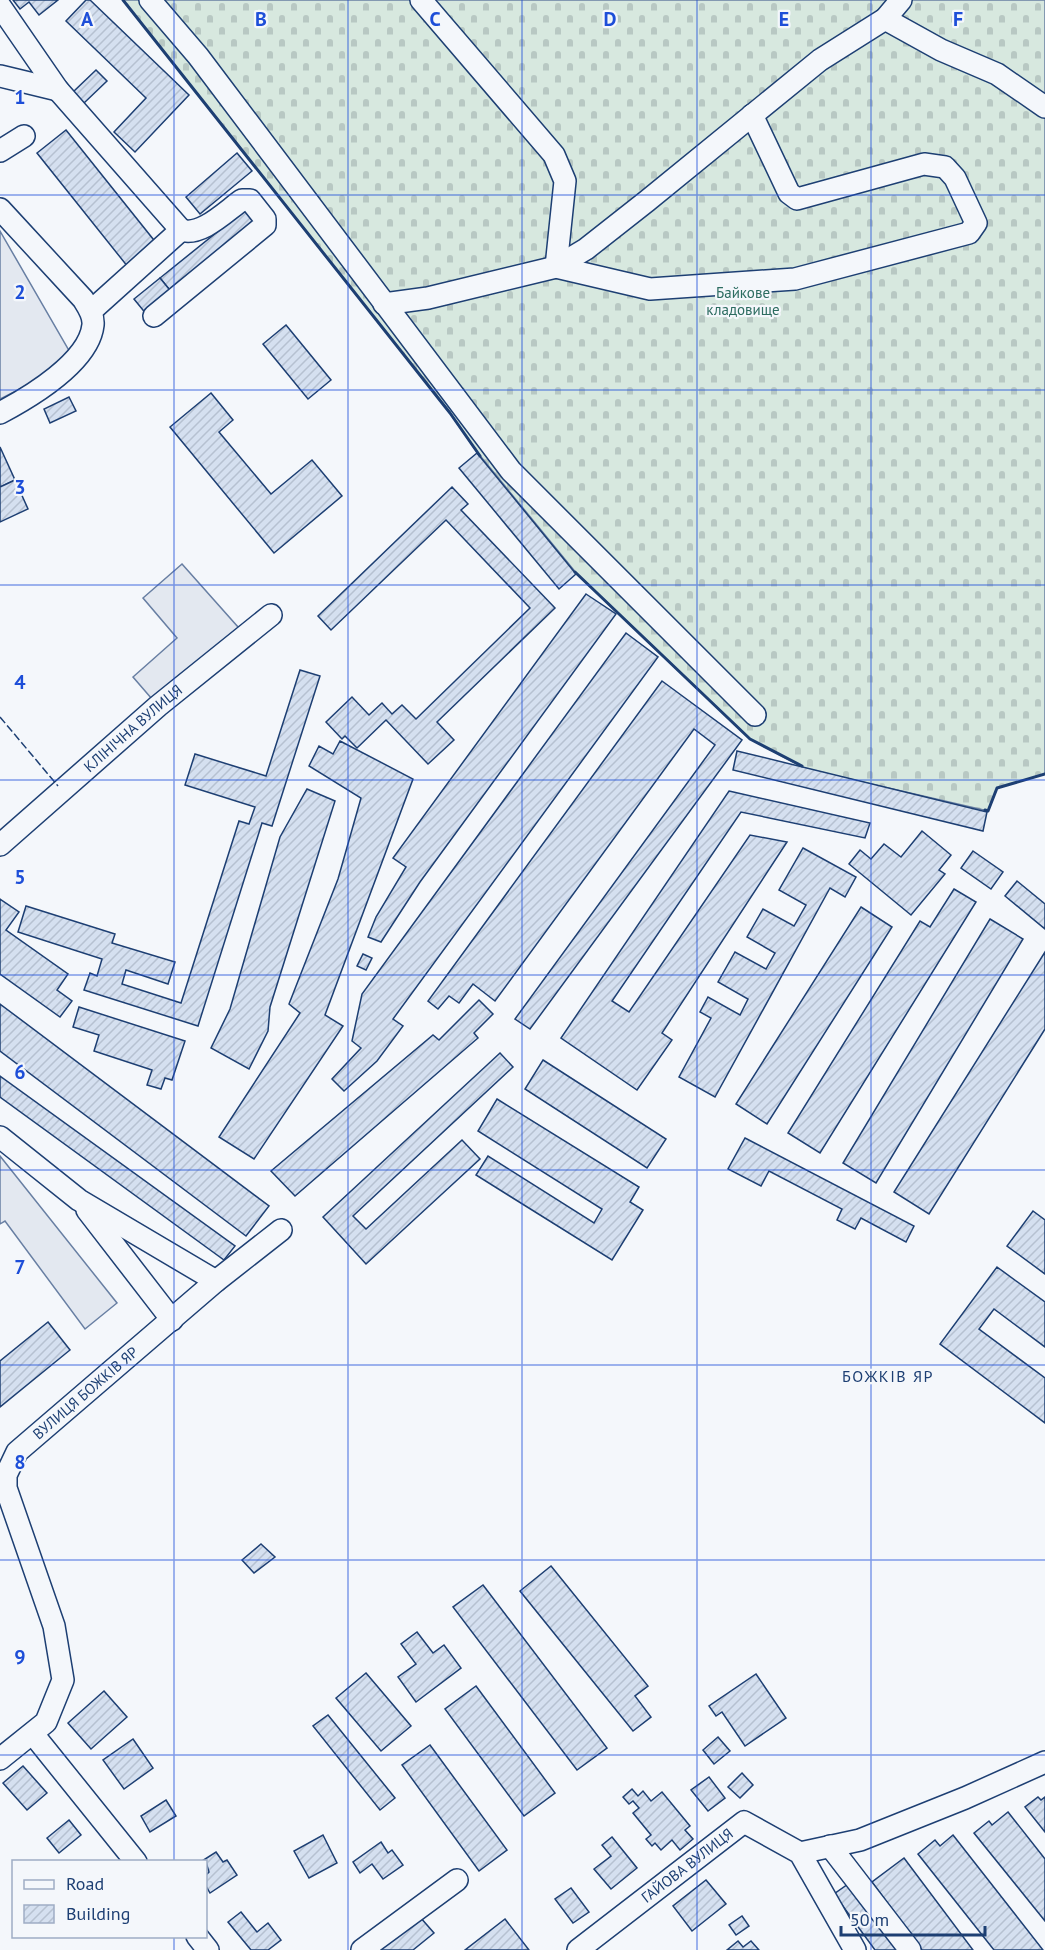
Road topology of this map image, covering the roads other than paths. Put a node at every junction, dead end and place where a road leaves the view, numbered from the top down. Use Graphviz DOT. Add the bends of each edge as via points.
graph roads {
  1 [pos="150,0"];
  2 [pos="421,0"];
  3 [pos="901,0"];
  4 [pos="0,6"];
  5 [pos="885,19"];
  6 [pos="0,76"];
  7 [pos="58,90"];
  8 [pos="1045,107"];
  9 [pos="752,115"];
  10 [pos="24,136"];
  11 [pos="0,151"];
  12 [pos="0,209"];
  13 [pos="181,230"];
  14 [pos="556,267"];
  15 [pos="384,304"];
  16 [pos="91,310"];
  17 [pos="154,316"];
  18 [pos="0,413"];
  19 [pos="271,615"];
  20 [pos="755,715"];
  21 [pos="0,845"];
  22 [pos="0,1137"];
  23 [pos="79,1200"];
  24 [pos="281,1230"];
  25 [pos="216,1281"];
  26 [pos="172,1320"];
  27 [pos="33,1734"];
  28 [pos="0,1758"];
  29 [pos="1045,1762"];
  30 [pos="830,1846"];
  31 [pos="800,1852"];
  32 [pos="134,1860"];
  33 [pos="457,1880"];
  34 [pos="199,1938"];
  35 [pos="208,1950"];
  36 [pos="362,1950"];
  37 [pos="578,1950"];
  38 [pos="855,1950"];
  39 [pos="910,1950"];
  1 -- 15 [label="street" via="198,56"];
  2 -- 14 [label="street" via="554,155 565,182"];
  3 -- 5 [label="street"];
  4 -- 7 [label="street"];
  5 -- 8 [label="street" via="941,50 997,74"];
  5 -- 9 [label="street" via="820,60"];
  6 -- 7 [label="street"];
  7 -- 13 [label="street"];
  9 -- 14 [label="street" via="594,242"];
  9 -- 14 [label="street" via="789,193 798,199 924,164 945,167 955,178 976,223 969,233 795,279 650,289"];
  10 -- 11 [label="street"];
  12 -- 16 [label="street"];
  13 -- 16 [label="street"];
  13 -- 17 [label="street" via="199,230 242,200 250,200 265,219 265,225"];
  14 -- 15 [label="street" via="428,298"];
  15 -- 20 [label="street" via="511,471"];
  16 -- 18 [label="street" via="93,324 88,340 60,376"];
  19 -- 21 [label="street, КЛІНІЧНА ВУЛИЦЯ" via="158,706"];
  22 -- 23 [label="street"];
  23 -- 25 [label="street"];
  23 -- 26 [label="street"];
  24 -- 25 [label="street, ВУЛИЦЯ БОЖКІВ ЯР"];
  25 -- 26 [label="street, ВУЛИЦЯ БОЖКІВ ЯР"];
  26 -- 27 [label="street, ВУЛИЦЯ БОЖКІВ ЯР" via="17,1452 6,1475 9,1502 58,1639 63,1680 46,1722"];
  27 -- 28 [label="street, ВУЛИЦЯ БОЖКІВ ЯР"];
  27 -- 32 [label="street"];
  29 -- 30 [label="street" via="881,1832"];
  30 -- 31 [label="street"];
  30 -- 39 [label="street"];
  31 -- 37 [label="street, ГАЙОВА ВУЛИЦЯ" via="744,1822"];
  31 -- 38 [label="street"];
  33 -- 36 [label="street"];
  34 -- 35 [label="street"];
}
